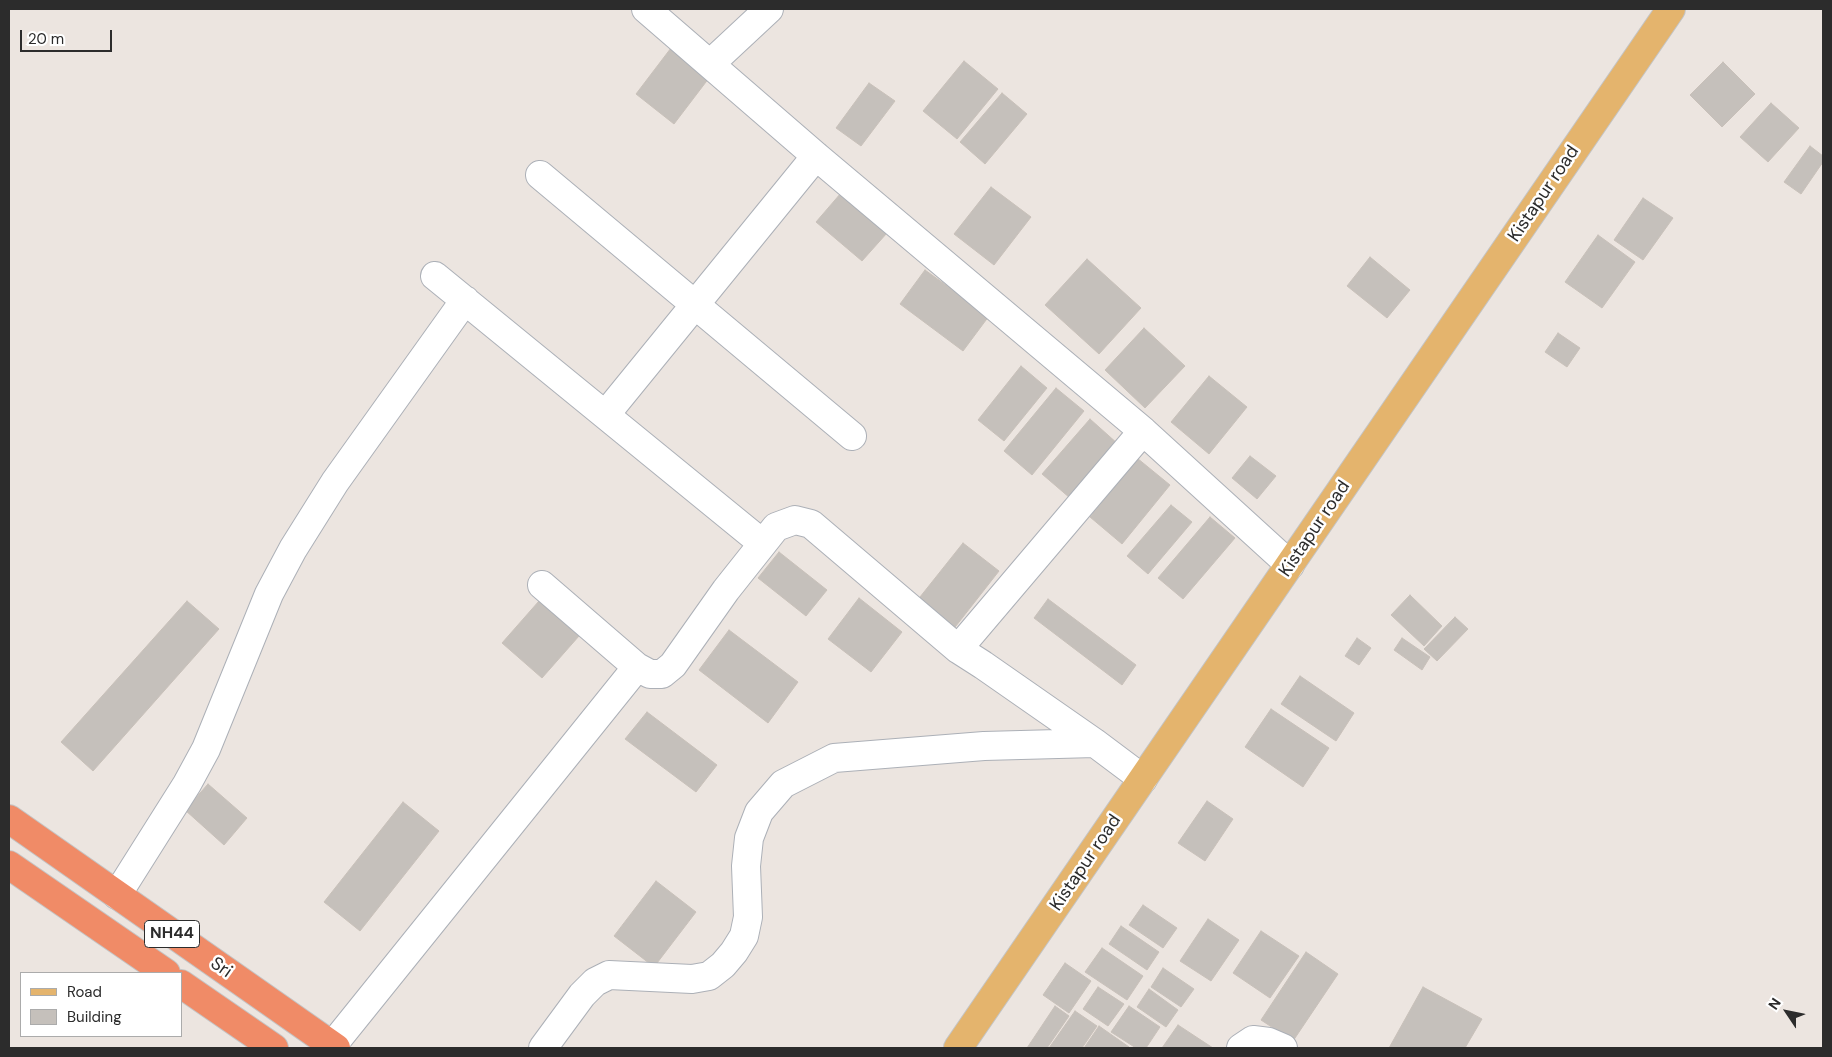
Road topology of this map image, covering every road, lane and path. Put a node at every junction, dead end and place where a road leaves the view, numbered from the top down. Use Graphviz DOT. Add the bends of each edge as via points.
graph roads {
  1 [pos="646,9"];
  2 [pos="769,9"];
  3 [pos="1671,9"];
  4 [pos="710,64"];
  5 [pos="816,156"];
  6 [pos="540,175"];
  7 [pos="434,276"];
  8 [pos="466,300"];
  9 [pos="695,304"];
  10 [pos="606,414"];
  11 [pos="1143,431"];
  12 [pos="852,436"];
  13 [pos="762,543"];
  14 [pos="1290,565"];
  15 [pos="542,585"];
  16 [pos="958,650"];
  17 [pos="637,667"];
  18 [pos="1095,743"];
  19 [pos="1143,779"];
  20 [pos="9,820"];
  21 [pos="9,865"];
  22 [pos="117,895"];
  23 [pos="165,972"];
  24 [pos="182,985"];
  25 [pos="334,1047"];
  26 [pos="274,1048"];
  27 [pos="543,1048"];
  28 [pos="958,1048"];
  29 [pos="1241,1048"];
  30 [pos="1282,1048"];
  1 -- 4 [label="street"];
  2 -- 4 [label="street"];
  3 -- 14 [label="main road, Kistapur road"];
  4 -- 5 [label="street"];
  5 -- 9 [label="street"];
  5 -- 11 [label="street"];
  6 -- 9 [label="street"];
  7 -- 8 [label="street"];
  8 -- 10 [label="street"];
  8 -- 22 [label="street" via="335,482 293,549 269,594 206,749"];
  9 -- 10 [label="street"];
  9 -- 12 [label="street"];
  10 -- 13 [label="street"];
  11 -- 14 [label="street"];
  11 -- 16 [label="street"];
  13 -- 16 [label="street" via="776,527 795,520 811,524"];
  13 -- 17 [label="street" via="673,665 662,674 650,674"];
  14 -- 19 [label="main road, Kistapur road"];
  15 -- 17 [label="street"];
  16 -- 18 [label="street"];
  17 -- 25 [label="street"];
  18 -- 19 [label="street"];
  18 -- 27 [label="street" via="984,746 834,758 783,784 759,812 749,838 746,866 748,918 744,936 723,965 709,976 692,979 609,975 595,982 582,995"];
  19 -- 28 [label="main road, Kistapur road"];
  20 -- 22 [label="highway, Sri / NH44"];
  21 -- 23 [label="highway, NH44"];
  22 -- 25 [label="highway, Sri / NH44"];
  24 -- 26 [label="highway"];
  29 -- 30 [label="street" via="1252,1040"];
}
